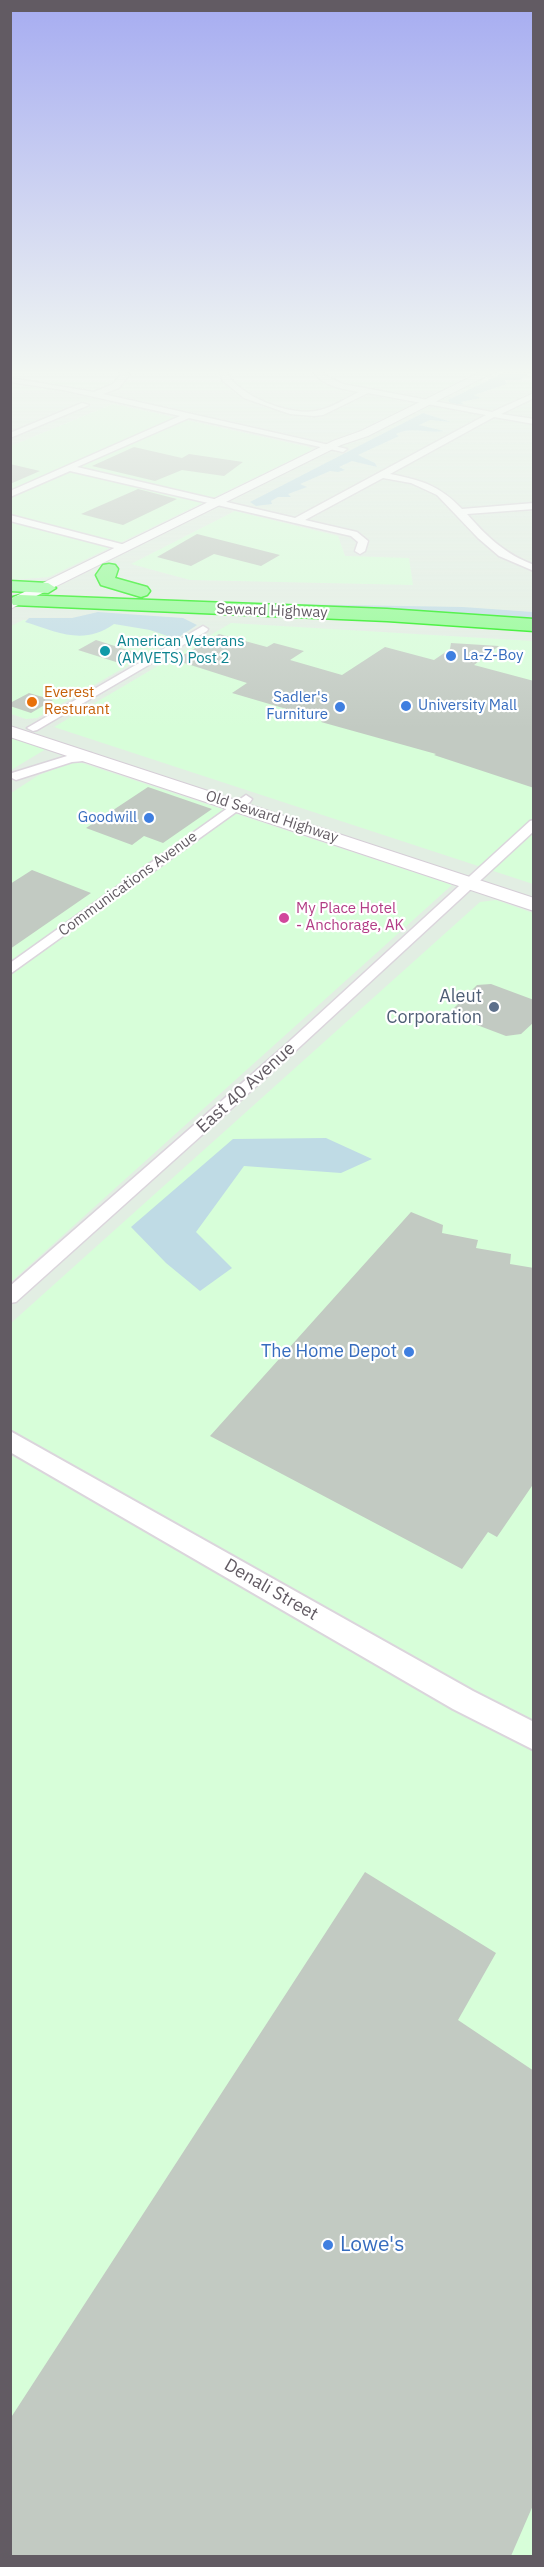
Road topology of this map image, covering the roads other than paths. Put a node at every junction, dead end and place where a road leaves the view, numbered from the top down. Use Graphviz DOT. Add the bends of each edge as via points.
graph roads {
  1 [pos="164,490"];
  2 [pos="254,490"];
  3 [pos="354,490"];
  4 [pos="434,490"];
  5 [pos="226,504"];
  6 [pos="534,506"];
  7 [pos="458,512"];
  8 [pos="10,518"];
  9 [pos="298,520"];
  10 [pos="126,548"];
  11 [pos="360,550"];
  12 [pos="534,568"];
  13 [pos="109,569"];
  14 [pos="72,588"];
  15 [pos="141,591"];
  16 [pos="47,595"];
  17 [pos="13,598"];
  18 [pos="534,609"];
  19 [pos="10,619"];
  20 [pos="534,625"];
  21 [pos="203,629"];
  22 [pos="10,721"];
  23 [pos="33,728"];
  24 [pos="10,731"];
  25 [pos="62,748"];
  26 [pos="91,757"];
  27 [pos="136,762"];
  28 [pos="13,778"];
  29 [pos="241,802"];
  30 [pos="534,824"];
  31 [pos="472,878"];
  32 [pos="534,893"];
  33 [pos="534,905"];
  34 [pos="10,970"];
  35 [pos="10,1297"];
  36 [pos="10,1440"];
  37 [pos="534,1737"];
  1 -- 5 [label="street"];
  2 -- 5 [label="main road"];
  3 -- 9 [label="street"];
  4 -- 7 [label="street"];
  5 -- 9 [label="street"];
  5 -- 10 [label="main road"];
  5 -- 13 [label="main road"];
  6 -- 7 [label="street"];
  7 -- 12 [label="street" via="494,550"];
  8 -- 10 [label="street"];
  9 -- 11 [label="street" via="358,536 363,541"];
  10 -- 16 [label="main road"];
  13 -- 14 [label="main road"];
  13 -- 15 [label="highway" via="107,581"];
  14 -- 15 [label="highway, Seward Highway"];
  14 -- 16 [label="highway, Seward Highway"];
  15 -- 18 [label="highway, Seward Highway"];
  16 -- 17 [label="highway, Seward Highway"];
  16 -- 19 [label="main road"];
  16 -- 20 [label="highway, Seward Highway"];
  21 -- 23 [label="street"];
  22 -- 23 [label="main road, Old Seward Highway"];
  23 -- 27 [label="main road, Old Seward Highway"];
  24 -- 25 [label="main road, Old Seward Highway"];
  25 -- 26 [label="main road, Old Seward Highway"];
  25 -- 27 [label="main road" via="82,748"];
  25 -- 28 [label="street"];
  26 -- 28 [label="street" via="57,761"];
  26 -- 29 [label="main road, Old Seward Highway"];
  27 -- 29 [label="main road, Old Seward Highway"];
  29 -- 31 [label="main road, Old Seward Highway"];
  29 -- 34 [label="street, Communications Avenue"];
  30 -- 31 [label="street, East 40 Avenue"];
  31 -- 32 [label="main road, Old Seward Highway"];
  31 -- 33 [label="main road, Old Seward Highway"];
  31 -- 35 [label="street, East 40 Avenue" via="286,1053"];
  36 -- 37 [label="street, Denali Street"];
}
